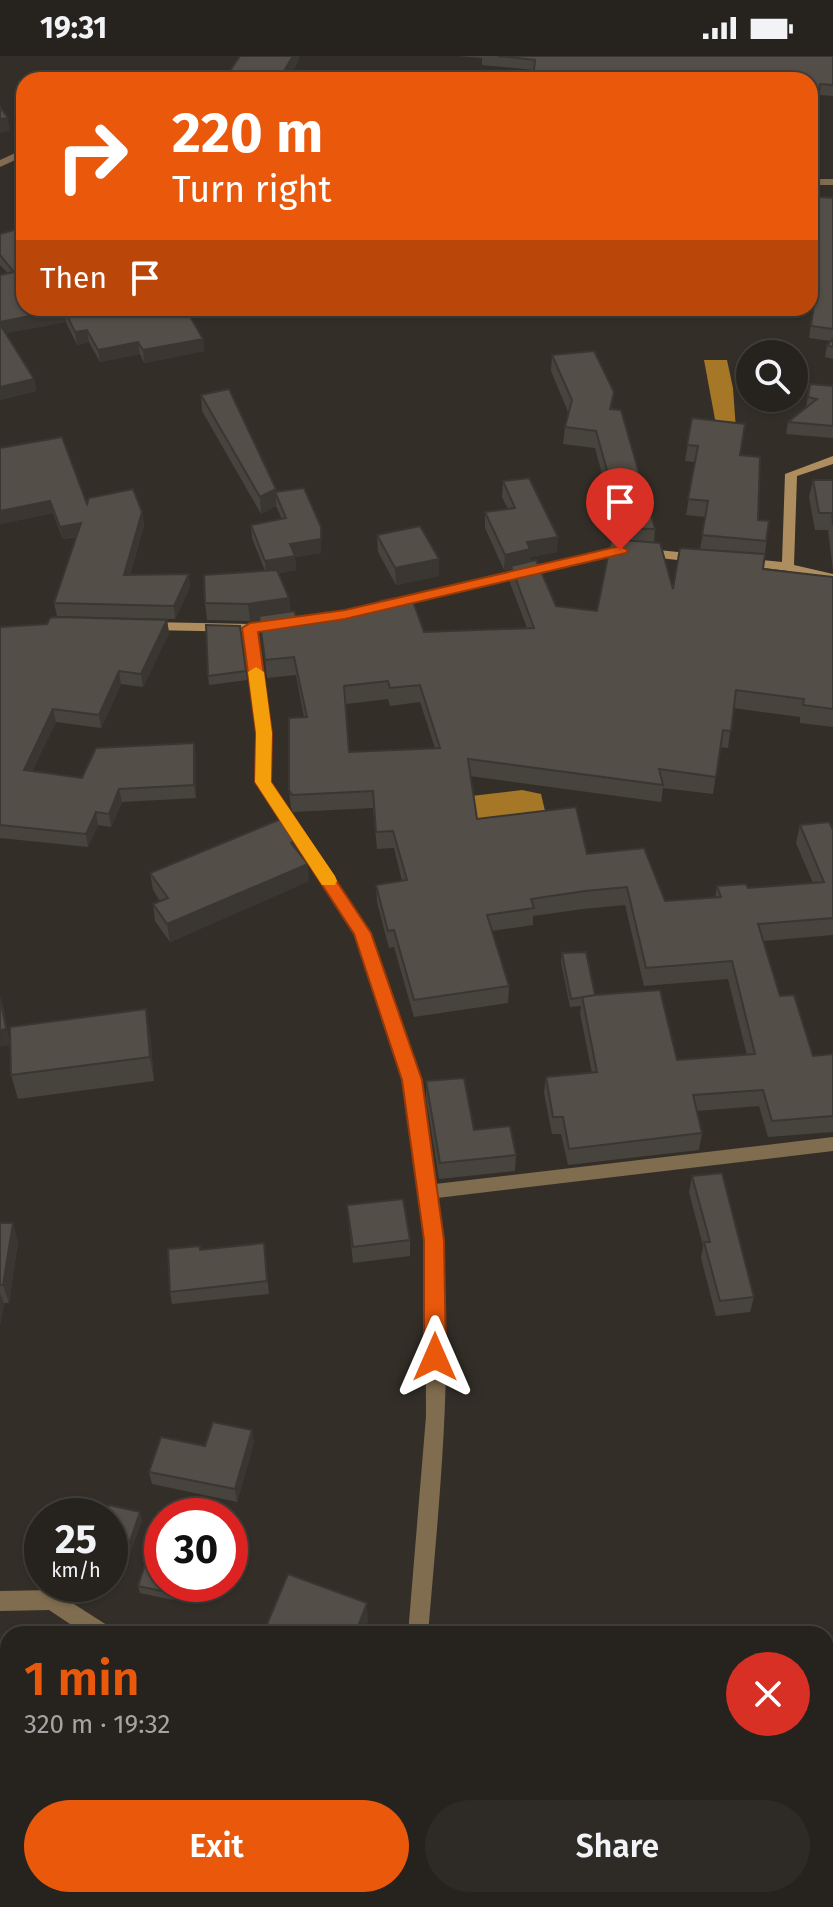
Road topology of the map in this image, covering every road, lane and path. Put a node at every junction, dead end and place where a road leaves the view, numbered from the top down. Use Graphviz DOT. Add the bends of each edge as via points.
graph roads {
  1 [pos="833,460"];
  2 [pos="712,559"];
  3 [pos="727,561"];
  4 [pos="788,567"];
  5 [pos="833,578"];
  6 [pos="329,617"];
  7 [pos="297,621"];
  8 [pos="136,626"];
  9 [pos="250,628"];
  10 [pos="833,1144"];
  11 [pos="428,1192"];
  12 [pos="0,1601"];
  13 [pos="91,1626"];
  14 [pos="419,1626"];
  1 -- 4 [label="street" via="791,474"];
  2 -- 6 [label="street" via="620,550"];
  3 -- 4 [label="street"];
  4 -- 5 [label="street"];
  7 -- 9 [label="street"];
  8 -- 9 [label="street"];
  9 -- 11 [label="street" via="264,733 263,782 362,933 412,1080"];
  10 -- 11 [label="street"];
  11 -- 14 [label="street" via="434,1240 436,1416"];
  12 -- 13 [label="street" via="52,1600"];
}
